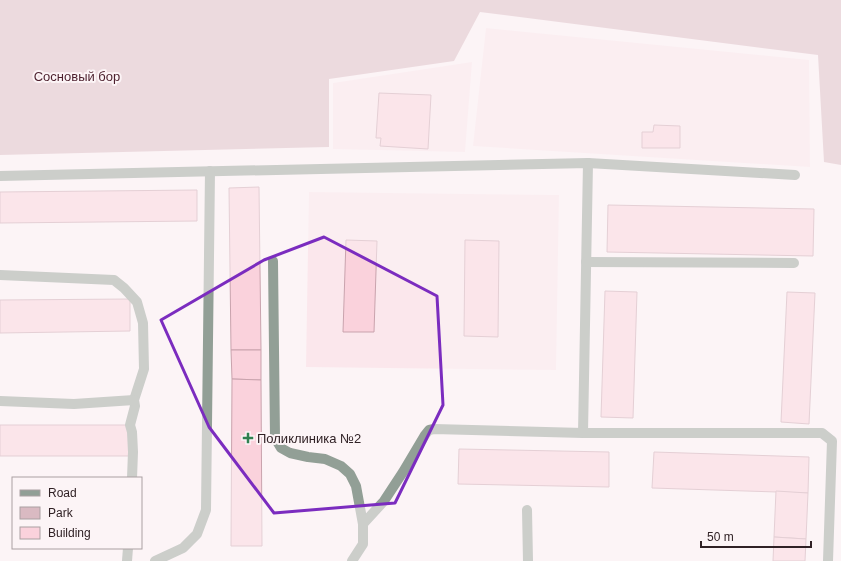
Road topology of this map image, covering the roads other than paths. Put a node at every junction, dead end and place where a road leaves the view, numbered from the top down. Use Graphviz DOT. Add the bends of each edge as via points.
graph roads {
  1 [pos="588,163"];
  2 [pos="210,171"];
  3 [pos="796,175"];
  4 [pos="0,176"];
  5 [pos="273,261"];
  6 [pos="586,262"];
  7 [pos="794,263"];
  8 [pos="0,275"];
  9 [pos="134,400"];
  10 [pos="0,401"];
  11 [pos="583,433"];
  12 [pos="132,477"];
  13 [pos="527,510"];
  14 [pos="363,524"];
  15 [pos="128,549"];
  16 [pos="127,561"];
  17 [pos="155,561"];
  18 [pos="352,561"];
  19 [pos="528,561"];
  20 [pos="828,561"];
  1 -- 2 [label="street"];
  1 -- 3 [label="street"];
  1 -- 6 [label="street"];
  2 -- 4 [label="street"];
  2 -- 17 [label="street" via="206,510 197,534 183,548"];
  5 -- 14 [label="street" via="275,438 281,448 290,453 326,459 341,466 350,474 356,486"];
  6 -- 7 [label="street"];
  6 -- 11 [label="street"];
  8 -- 9 [label="street" via="114,280 124,288 137,302 143,323 144,369"];
  9 -- 10 [label="street" via="74,404"];
  9 -- 12 [label="street" via="130,425 134,452"];
  11 -- 14 [label="street" via="434,428 429,430 384,501"];
  11 -- 20 [label="street" via="822,433 832,441"];
  13 -- 19 [label="street"];
  14 -- 18 [label="street" via="363,544"];
  15 -- 16 [label="street"];
}
